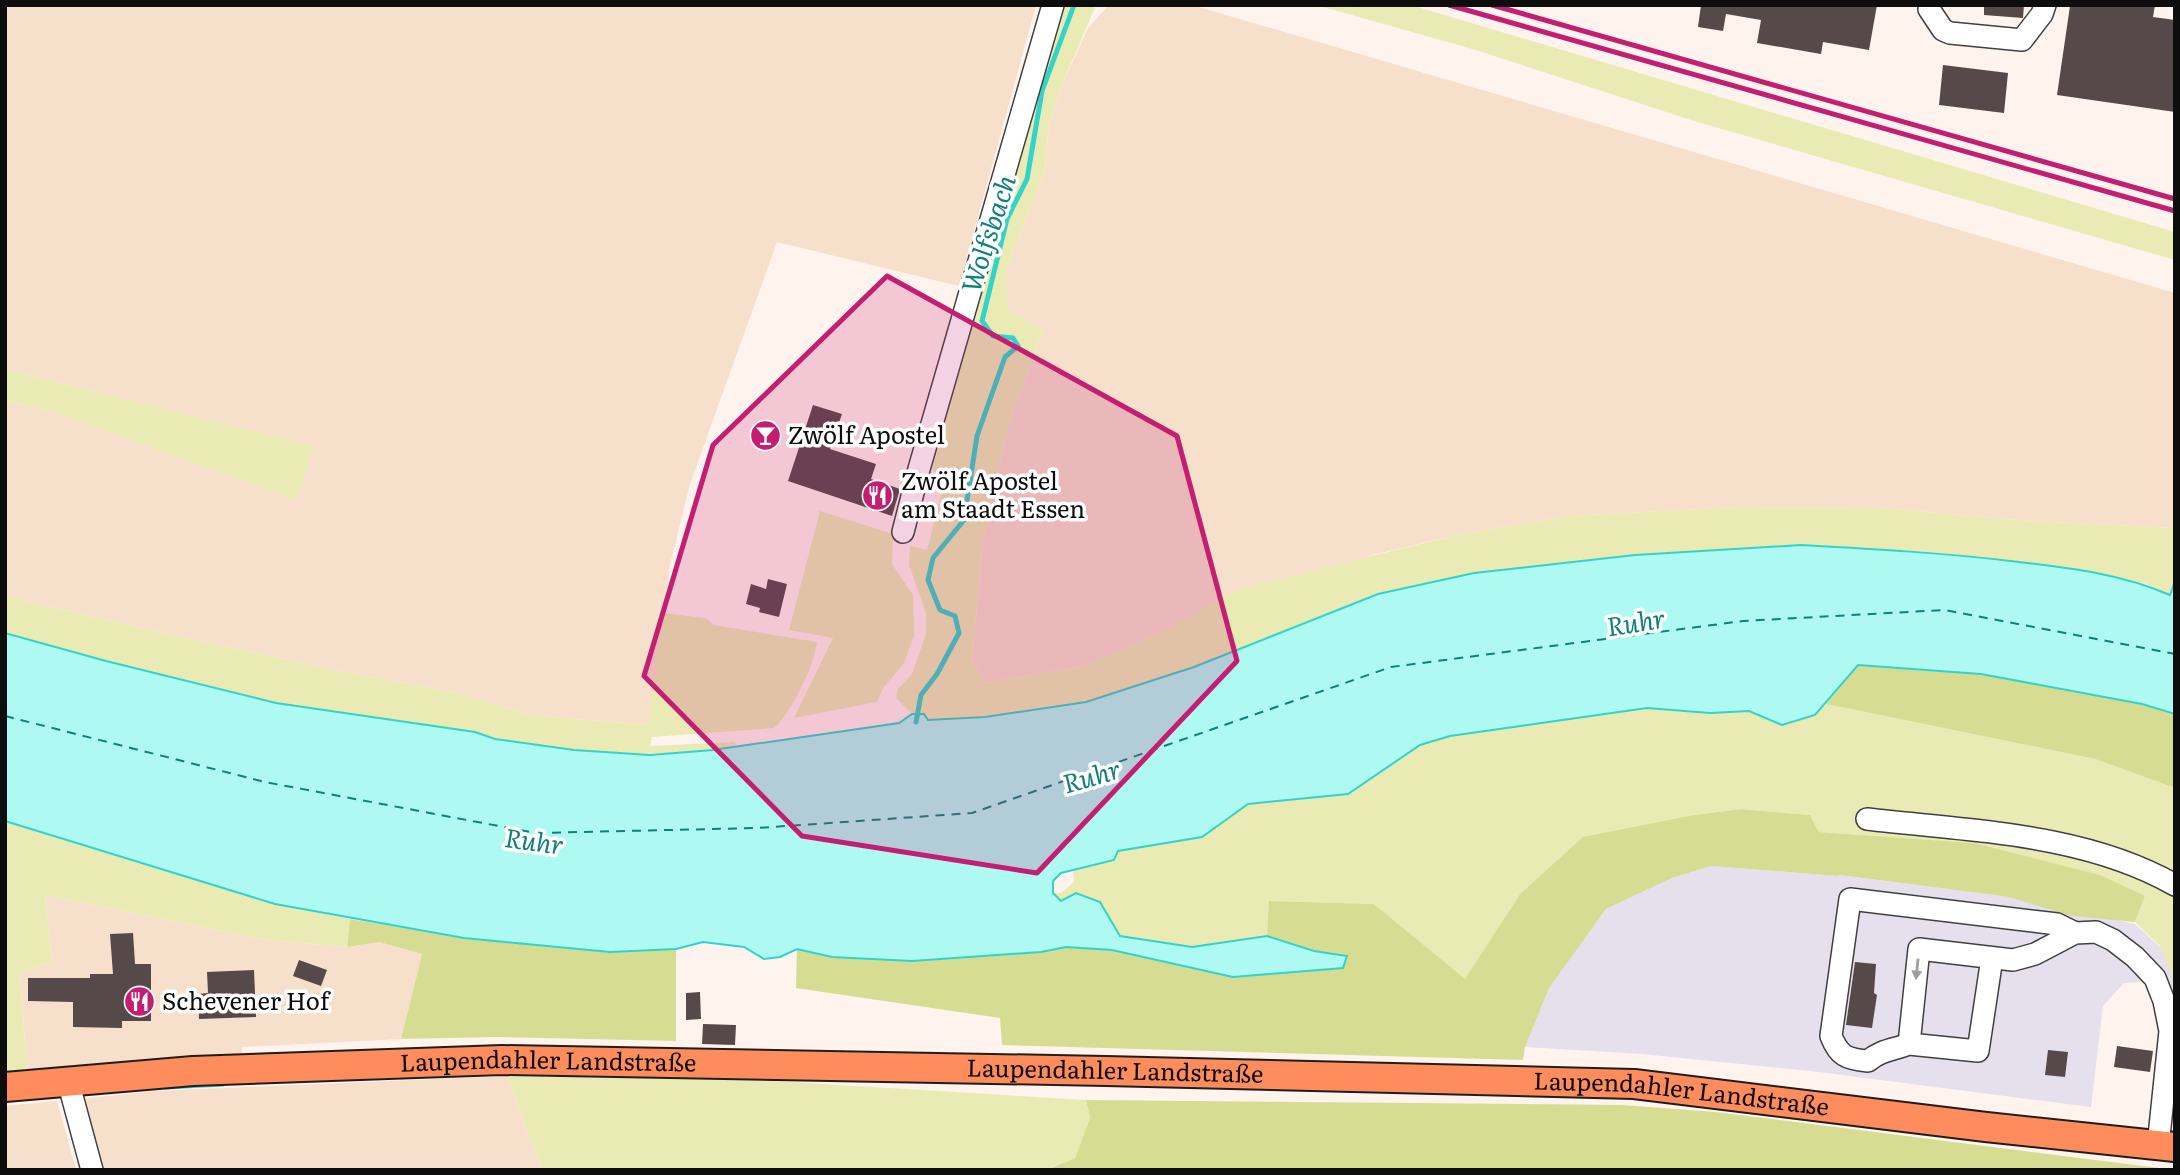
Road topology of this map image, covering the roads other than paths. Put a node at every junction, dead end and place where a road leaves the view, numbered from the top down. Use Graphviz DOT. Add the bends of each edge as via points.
graph roads {
  1 [pos="1054,5"];
  2 [pos="1930,5"];
  3 [pos="2045,5"];
  4 [pos="903,532"];
  5 [pos="1867,819"];
  6 [pos="2175,885"];
  7 [pos="2075,933"];
  8 [pos="1992,958"];
  9 [pos="1909,1044"];
  10 [pos="2170,1076"];
  11 [pos="68,1080"];
  12 [pos="5,1087"];
  13 [pos="2166,1147"];
  14 [pos="92,1170"];
  1 -- 4 [label="street"];
  2 -- 3 [label="street" via="1943,30 1950,33 2022,40"];
  5 -- 6 [label="street" via="2091,850"];
  7 -- 8 [label="street" via="2035,954 2013,960"];
  7 -- 9 [label="street" via="2057,924 1850,898 1831,1036 1837,1051 1852,1060 1868,1061 1880,1051"];
  7 -- 10 [label="street, Laupendahler Landstraße" via="2096,932 2113,940 2155,978 2171,1031"];
  8 -- 9 [label="street" via="1978,1051"];
  8 -- 9 [label="street, one-way" via="1919,949"];
  10 -- 13 [label="street, Laupendahler Landstraße"];
  11 -- 12 [label="main road, Laupendahler Landstraße"];
  11 -- 13 [label="main road, Laupendahler Landstraße" via="502,1060 1634,1084"];
  11 -- 14 [label="street"];
}
